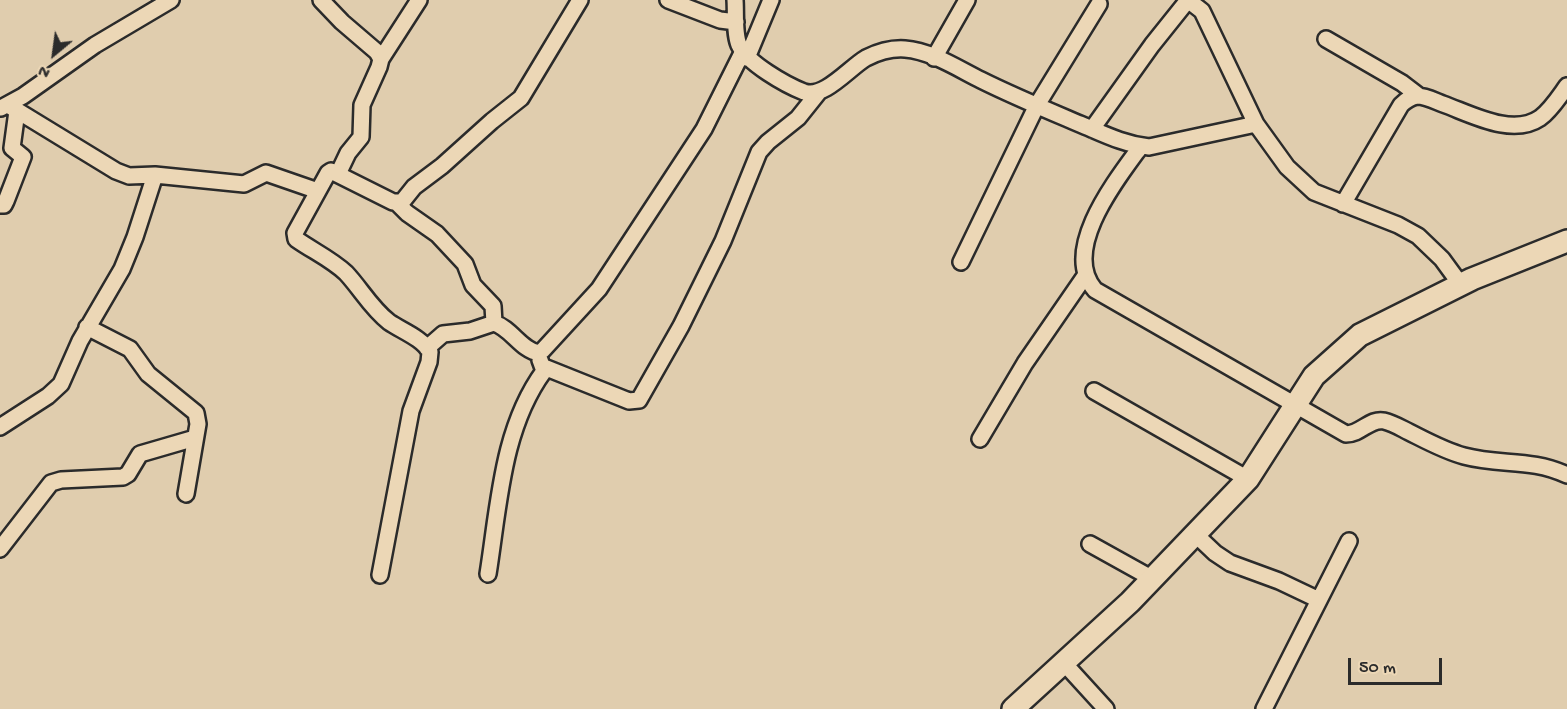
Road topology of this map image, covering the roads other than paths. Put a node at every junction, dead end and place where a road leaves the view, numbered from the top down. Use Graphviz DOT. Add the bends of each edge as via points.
graph roads {
  1 [pos="171,0"];
  2 [pos="321,0"];
  3 [pos="419,0"];
  4 [pos="580,0"];
  5 [pos="668,0"];
  6 [pos="735,0"];
  7 [pos="771,0"];
  8 [pos="967,0"];
  9 [pos="1199,3"];
  10 [pos="1099,4"];
  11 [pos="736,22"];
  12 [pos="1326,39"];
  13 [pos="745,55"];
  14 [pos="934,58"];
  15 [pos="381,59"];
  16 [pos="1567,86"];
  17 [pos="818,93"];
  18 [pos="1419,96"];
  19 [pos="1037,105"];
  20 [pos="8,108"];
  21 [pos="1256,124"];
  22 [pos="1092,129"];
  23 [pos="1142,146"];
  24 [pos="338,174"];
  25 [pos="155,175"];
  26 [pos="318,191"];
  27 [pos="398,204"];
  28 [pos="1343,204"];
  29 [pos="0,205"];
  30 [pos="1567,241"];
  31 [pos="961,262"];
  32 [pos="1085,276"];
  33 [pos="1461,285"];
  34 [pos="494,323"];
  35 [pos="87,327"];
  36 [pos="427,348"];
  37 [pos="536,353"];
  38 [pos="544,367"];
  39 [pos="1094,391"];
  40 [pos="1296,404"];
  41 [pos="0,427"];
  42 [pos="195,438"];
  43 [pos="980,439"];
  44 [pos="1567,475"];
  45 [pos="1248,479"];
  46 [pos="186,494"];
  47 [pos="1195,534"];
  48 [pos="1349,540"];
  49 [pos="1090,543"];
  50 [pos="0,549"];
  51 [pos="488,574"];
  52 [pos="380,575"];
  53 [pos="1153,579"];
  54 [pos="1319,600"];
  55 [pos="1064,663"];
  56 [pos="1012,709"];
  57 [pos="1106,709"];
  58 [pos="1264,709"];
  1 -- 20 [label="street" via="95,45"];
  2 -- 15 [label="street"];
  3 -- 15 [label="street"];
  4 -- 27 [label="street" via="521,98"];
  5 -- 11 [label="street" via="720,20"];
  6 -- 11 [label="street"];
  7 -- 13 [label="street"];
  8 -- 14 [label="street"];
  9 -- 21 [label="street"];
  9 -- 22 [label="street" via="1188,0"];
  10 -- 19 [label="street"];
  11 -- 13 [label="street" via="738,43"];
  12 -- 18 [label="street" via="1402,82"];
  13 -- 17 [label="street" via="804,92"];
  13 -- 37 [label="street" via="704,129 599,290"];
  14 -- 17 [label="street" via="904,49 882,51 864,59"];
  14 -- 19 [label="street"];
  15 -- 24 [label="street" via="362,105 361,137"];
  16 -- 18 [label="street" via="1540,117 1518,125 1488,121"];
  17 -- 38 [label="street" via="798,118 759,152 717,252 639,400 628,401"];
  18 -- 28 [label="street" via="1401,105"];
  19 -- 22 [label="street"];
  19 -- 31 [label="street"];
  20 -- 25 [label="street" via="116,171 129,176"];
  20 -- 29 [label="street" via="12,148 23,157 6,201"];
  21 -- 23 [label="street"];
  21 -- 28 [label="street" via="1302,182"];
  22 -- 23 [label="street"];
  23 -- 32 [label="street" via="1108,193 1089,233 1083,255"];
  24 -- 26 [label="street" via="328,173"];
  24 -- 27 [label="street"];
  25 -- 26 [label="street" via="244,184 266,173"];
  25 -- 35 [label="street" via="122,269"];
  26 -- 36 [label="street" via="295,238 336,265 378,312"];
  27 -- 34 [label="street" via="433,230 465,264 473,285 493,306"];
  28 -- 33 [label="street" via="1418,236"];
  30 -- 33 [label="main road"];
  32 -- 40 [label="street" via="1095,290"];
  32 -- 43 [label="street" via="1025,363"];
  33 -- 40 [label="main road" via="1360,335 1314,376"];
  34 -- 36 [label="street" via="443,334"];
  34 -- 37 [label="street"];
  35 -- 41 [label="street" via="61,384"];
  35 -- 42 [label="street" via="130,349 148,374 193,409 198,418"];
  36 -- 52 [label="street" via="430,356 411,411"];
  37 -- 38 [label="street"];
  38 -- 51 [label="street" via="526,398 512,437"];
  39 -- 45 [label="street"];
  40 -- 44 [label="street" via="1346,434 1383,421 1465,457 1539,464"];
  40 -- 45 [label="main road"];
  42 -- 46 [label="street"];
  42 -- 50 [label="street" via="140,454 123,477 51,483"];
  45 -- 47 [label="main road"];
  47 -- 53 [label="main road"];
  47 -- 54 [label="street" via="1230,563"];
  48 -- 54 [label="street"];
  49 -- 53 [label="street"];
  53 -- 55 [label="main road"];
  54 -- 58 [label="street"];
  55 -- 56 [label="main road"];
  55 -- 57 [label="street"];
}
